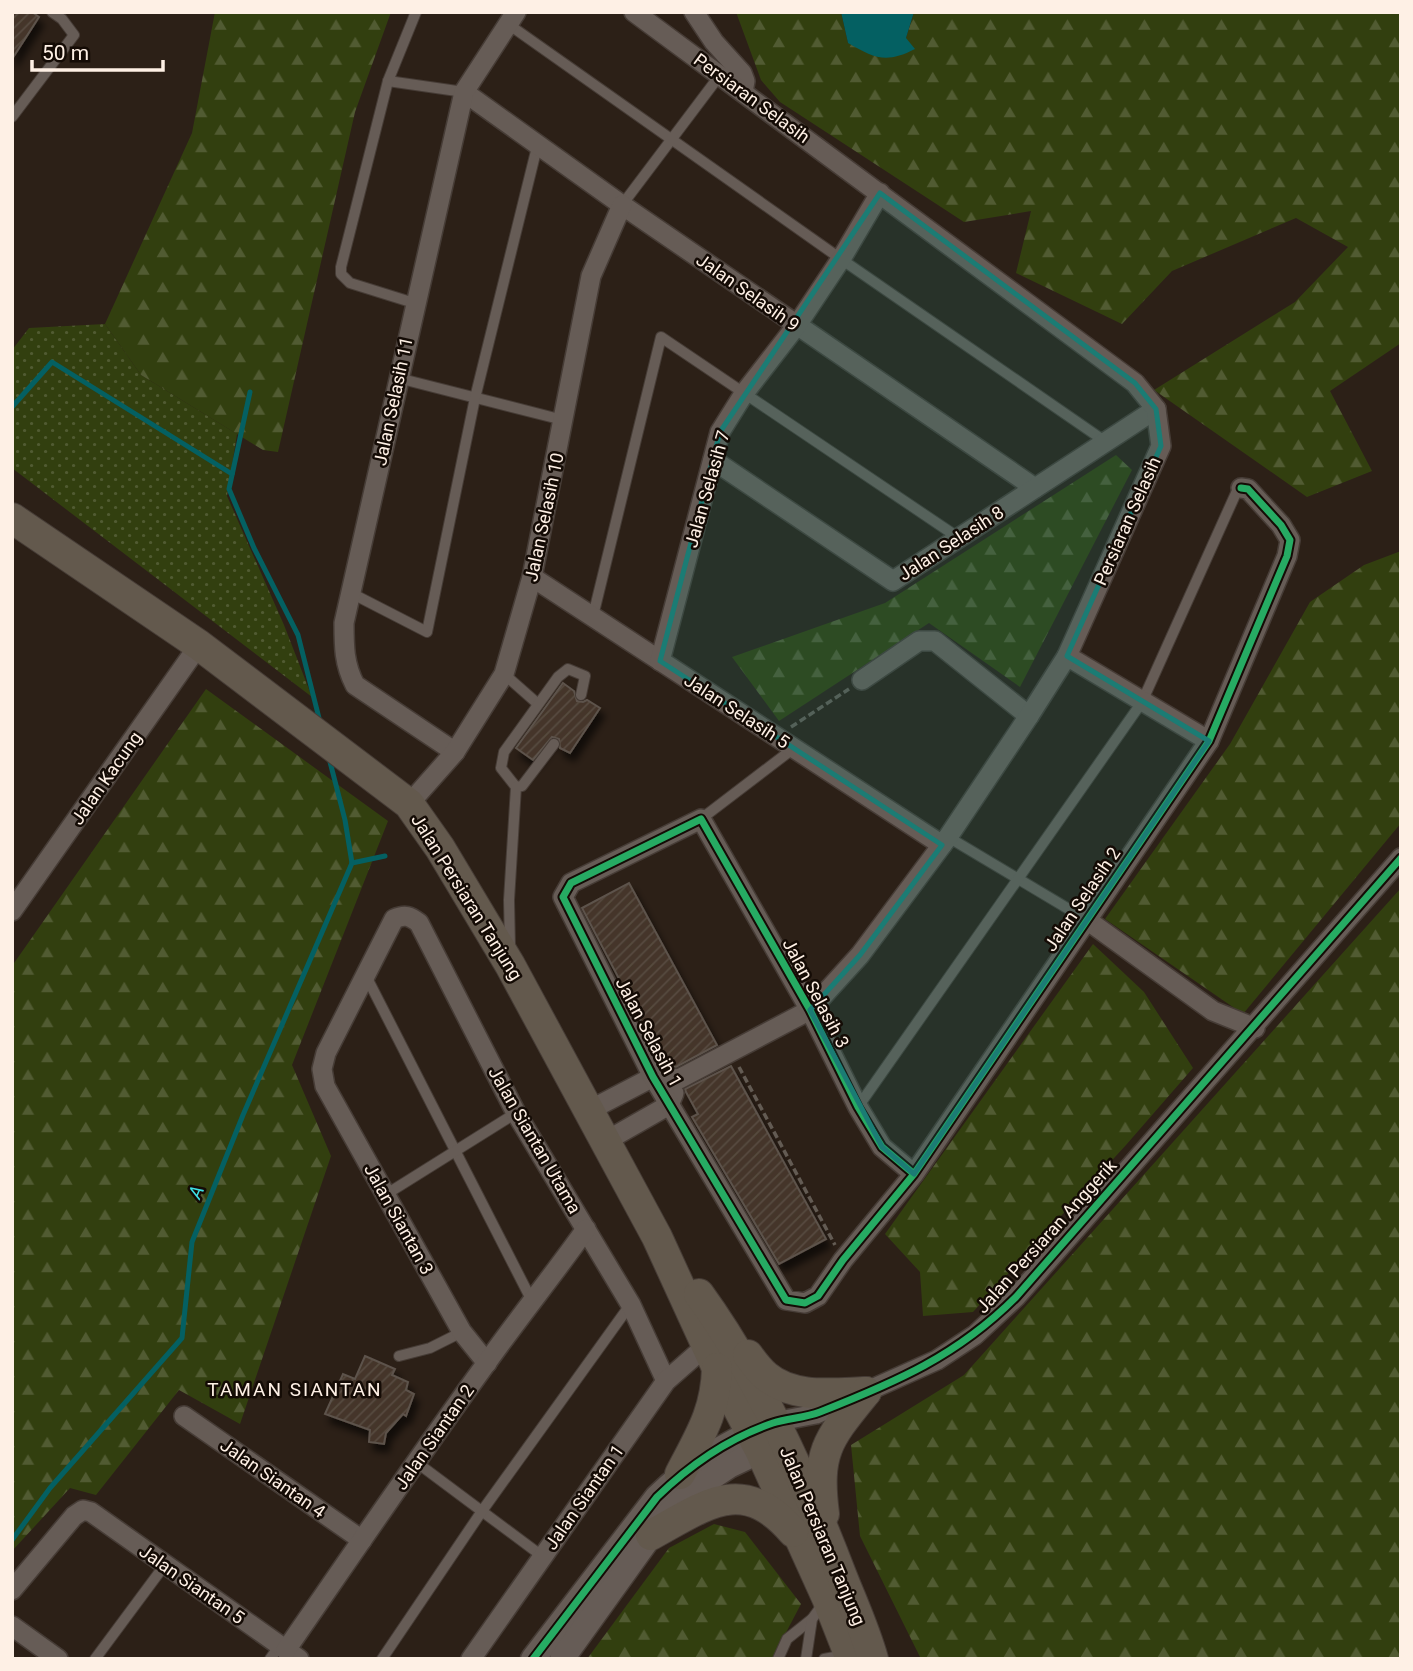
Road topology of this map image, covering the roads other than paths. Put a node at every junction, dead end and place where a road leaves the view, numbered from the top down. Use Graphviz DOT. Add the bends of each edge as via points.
graph roads {
  1 [pos="52,12"];
  2 [pos="416,12"];
  3 [pos="634,12"];
  4 [pos="694,12"];
  5 [pos="512,18"];
  6 [pos="720,75"];
  7 [pos="388,81"];
  8 [pos="464,92"];
  9 [pos="743,92"];
  10 [pos="12,117"];
  11 [pos="672,139"];
  12 [pos="538,143"];
  13 [pos="880,193"];
  14 [pos="622,205"];
  15 [pos="841,259"];
  16 [pos="414,303"];
  17 [pos="797,325"];
  18 [pos="398,377"];
  19 [pos="745,392"];
  20 [pos="475,398"];
  21 [pos="1156,409"];
  22 [pos="564,421"];
  23 [pos="1106,442"];
  24 [pos="713,460"];
  25 [pos="1035,488"];
  26 [pos="1241,488"];
  27 [pos="12,518"];
  28 [pos="959,538"];
  29 [pos="532,577"];
  30 [pos="350,592"];
  31 [pos="593,616"];
  32 [pos="199,645"];
  33 [pos="1067,656"];
  34 [pos="660,661"];
  35 [pos="504,674"];
  36 [pos="862,680"];
  37 [pos="581,695"];
  38 [pos="1142,702"];
  39 [pos="538,704"];
  40 [pos="1029,716"];
  41 [pos="1209,741"];
  42 [pos="554,744"];
  43 [pos="793,748"];
  44 [pos="455,752"];
  45 [pos="516,788"];
  46 [pos="409,804"];
  47 [pos="701,819"];
  48 [pos="945,841"];
  49 [pos="1401,858"];
  50 [pos="1018,877"];
  51 [pos="12,911"];
  52 [pos="1087,920"];
  53 [pos="510,965"];
  54 [pos="365,973"];
  55 [pos="810,1010"];
  56 [pos="1255,1028"];
  57 [pos="653,1077"];
  58 [pos="679,1079"];
  59 [pos="669,1105"];
  60 [pos="858,1107"];
  61 [pos="590,1110"];
  62 [pos="516,1113"];
  63 [pos="606,1140"];
  64 [pos="457,1151"];
  65 [pos="914,1174"];
  66 [pos="385,1195"];
  67 [pos="586,1228"];
  68 [pos="532,1301"];
  69 [pos="805,1303"];
  70 [pos="631,1305"];
  71 [pos="462,1332"];
  72 [pos="715,1345"];
  73 [pos="399,1356"];
  74 [pos="486,1363"];
  75 [pos="666,1381"];
  76 [pos="866,1392"];
  77 [pos="184,1416"];
  78 [pos="767,1436"];
  79 [pos="416,1462"];
  80 [pos="680,1475"];
  81 [pos="482,1511"];
  82 [pos="651,1535"];
  83 [pos="814,1539"];
  84 [pos="362,1540"];
  85 [pos="542,1556"];
  86 [pos="164,1566"];
  87 [pos="12,1590"];
  88 [pos="820,1609"];
  89 [pos="12,1626"];
  90 [pos="284,1653"];
  91 [pos="849,1658"];
  92 [pos="58,1659"];
  93 [pos="96,1659"];
  94 [pos="382,1659"];
  95 [pos="471,1659"];
  96 [pos="533,1659"];
  97 [pos="562,1659"];
  98 [pos="778,1659"];
  99 [pos="806,1659"];
  1 -- 10 [label="lane" via="74,35"];
  2 -- 7 [label="lane"];
  3 -- 6 [label="street, Persiaran Selasih"];
  4 -- 9 [label="street" via="742,73"];
  5 -- 8 [label="street, Jalan Selasih 11"];
  5 -- 11 [label="lane"];
  6 -- 9 [label="street, Persiaran Selasih"];
  6 -- 11 [label="lane"];
  7 -- 8 [label="lane"];
  7 -- 16 [label="lane" via="341,274 350,283"];
  8 -- 12 [label="street, Jalan Selasih 9"];
  8 -- 16 [label="street, Jalan Selasih 11"];
  9 -- 13 [label="street, Persiaran Selasih"];
  11 -- 14 [label="lane"];
  11 -- 15 [label="lane"];
  12 -- 14 [label="street, Jalan Selasih 9"];
  12 -- 20 [label="lane"];
  13 -- 15 [label="street, Jalan Selasih 7"];
  13 -- 21 [label="street, Persiaran Selasih" via="1135,383"];
  14 -- 17 [label="street, Jalan Selasih 9"];
  14 -- 22 [label="street, Jalan Selasih 10" via="590,276"];
  15 -- 17 [label="street, Jalan Selasih 7"];
  15 -- 23 [label="lane"];
  16 -- 18 [label="street, Jalan Selasih 11"];
  17 -- 19 [label="street, Jalan Selasih 7"];
  17 -- 25 [label="street, Jalan Selasih 9"];
  18 -- 20 [label="lane"];
  18 -- 30 [label="street, Jalan Selasih 11"];
  19 -- 24 [label="street, Jalan Selasih 7" via="720,432"];
  19 -- 28 [label="lane"];
  19 -- 31 [label="lane" via="661,337"];
  20 -- 22 [label="lane"];
  20 -- 30 [label="lane" via="427,632"];
  21 -- 23 [label="street, Jalan Selasih 8"];
  21 -- 33 [label="street, Persiaran Selasih" via="1161,446"];
  22 -- 29 [label="street, Jalan Selasih 10"];
  23 -- 25 [label="street, Jalan Selasih 8"];
  24 -- 28 [label="street, Jalan Selasih 8" via="892,581"];
  24 -- 34 [label="street, Jalan Selasih 7"];
  25 -- 28 [label="street, Jalan Selasih 8"];
  26 -- 38 [label="lane"];
  26 -- 41 [label="street, Jalan Selasih 2" via="1248,489 1290,540"];
  27 -- 32 [label="main road, Jalan Persiaran Tanjung"];
  29 -- 31 [label="street, Jalan Selasih 5"];
  29 -- 35 [label="street, Jalan Selasih 10"];
  30 -- 44 [label="street, Jalan Selasih 11" via="344,655 355,685"];
  31 -- 34 [label="street, Jalan Selasih 5"];
  32 -- 46 [label="main road, Jalan Persiaran Tanjung"];
  32 -- 51 [label="street, Jalan Kacung"];
  33 -- 38 [label="street"];
  33 -- 40 [label="street, Persiaran Selasih"];
  34 -- 43 [label="street, Jalan Selasih 5"];
  35 -- 39 [label="lane"];
  35 -- 44 [label="street, Jalan Selasih 10"];
  36 -- 40 [label="street" via="919,641 935,641"];
  37 -- 39 [label="lane" via="585,676 568,668"];
  38 -- 41 [label="street"];
  38 -- 50 [label="lane"];
  39 -- 45 [label="lane" via="504,752 501,768"];
  40 -- 48 [label="street, Persiaran Selasih"];
  41 -- 52 [label="street, Jalan Selasih 2"];
  42 -- 45 [label="lane"];
  43 -- 47 [label="lane, Jalan Selasih 1"];
  43 -- 48 [label="street, Jalan Selasih 5"];
  44 -- 46 [label="street, Jalan Selasih 10"];
  45 -- 53 [label="lane"];
  46 -- 53 [label="main road, Jalan Persiaran Tanjung"];
  47 -- 55 [label="street, Jalan Selasih 3"];
  47 -- 57 [label="street, Jalan Selasih 1" via="571,883 563,897"];
  48 -- 50 [label="lane"];
  48 -- 55 [label="street, Persiaran Selasih" via="860,955"];
  49 -- 56 [label="street, Jalan Persiaran Anggerik"];
  50 -- 52 [label="lane"];
  50 -- 60 [label="lane"];
  52 -- 56 [label="street, Jalan Selasih 2" via="1213,1011"];
  52 -- 65 [label="street, Jalan Selasih 2"];
  53 -- 61 [label="main road, Jalan Persiaran Tanjung"];
  54 -- 62 [label="street, Jalan Siantan Utama" via="394,919 407,915 419,923"];
  54 -- 64 [label="lane"];
  54 -- 66 [label="street, Jalan Siantan 3" via="322,1069 325,1086"];
  55 -- 58 [label="street, Persiaran Selasih"];
  55 -- 60 [label="street, Jalan Selasih 3"];
  56 -- 76 [label="street, Jalan Persiaran Anggerik" via="992,1321 937,1360"];
  57 -- 58 [label="street"];
  57 -- 59 [label="street, Jalan Selasih 1"];
  57 -- 61 [label="street"];
  58 -- 59 [label="street"];
  59 -- 63 [label="street"];
  59 -- 69 [label="street, Jalan Selasih 1" via="786,1300"];
  60 -- 65 [label="street, Jalan Selasih 3" via="882,1147"];
  61 -- 63 [label="main road, Jalan Persiaran Tanjung"];
  62 -- 64 [label="lane"];
  62 -- 67 [label="street, Jalan Siantan Utama"];
  63 -- 72 [label="main road, Jalan Persiaran Tanjung"];
  64 -- 66 [label="lane"];
  64 -- 68 [label="lane"];
  65 -- 69 [label="street, Jalan Selasih 2" via="818,1296"];
  66 -- 71 [label="street, Jalan Siantan 3"];
  67 -- 68 [label="street, Jalan Siantan 2"];
  67 -- 70 [label="street, Jalan Siantan Utama"];
  68 -- 74 [label="street, Jalan Siantan 2"];
  70 -- 75 [label="street, Jalan Siantan Utama"];
  70 -- 81 [label="lane"];
  71 -- 73 [label="lane" via="430,1348"];
  71 -- 74 [label="street, Jalan Siantan 3"];
  72 -- 75 [label="street, Jalan Siantan 1"];
  72 -- 76 [label="main road" via="787,1388 811,1393"];
  72 -- 78 [label="main road, Jalan Persiaran Tanjung"];
  72 -- 78 [label="main road, Jalan Persiaran Tanjung"];
  72 -- 80 [label="main road" via="717,1392"];
  74 -- 79 [label="street, Jalan Siantan 2"];
  75 -- 85 [label="street, Jalan Siantan 1"];
  76 -- 78 [label="street, Jalan Persiaran Anggerik"];
  76 -- 83 [label="main road" via="840,1424 823,1458"];
  77 -- 84 [label="street, Jalan Siantan 4"];
  78 -- 80 [label="street, Jalan Persiaran Anggerik" via="718,1448"];
  78 -- 82 [label="street, Jalan Persiaran Anggerik" via="696,1488"];
  78 -- 83 [label="main road, Jalan Persiaran Tanjung"];
  79 -- 81 [label="lane"];
  79 -- 84 [label="street, Jalan Siantan 2"];
  80 -- 96 [label="street, Jalan Persiaran Anggerik" via="657,1497"];
  81 -- 85 [label="lane"];
  81 -- 94 [label="lane"];
  82 -- 83 [label="main road" via="706,1506 741,1499 763,1505"];
  82 -- 97 [label="street, Jalan Persiaran Anggerik"];
  83 -- 88 [label="main road, Jalan Persiaran Tanjung"];
  83 -- 91 [label="main road, Jalan Persiaran Tanjung"];
  84 -- 90 [label="street, Jalan Siantan 2"];
  85 -- 95 [label="street, Jalan Siantan 1"];
  86 -- 87 [label="street, Jalan Siantan 5" via="83,1510"];
  86 -- 90 [label="street, Jalan Siantan 5"];
  86 -- 93 [label="lane"];
  88 -- 91 [label="main road, Jalan Persiaran Tanjung"];
  88 -- 98 [label="lane" via="787,1639"];
  88 -- 99 [label="lane"];
  89 -- 92 [label="street"];
}
